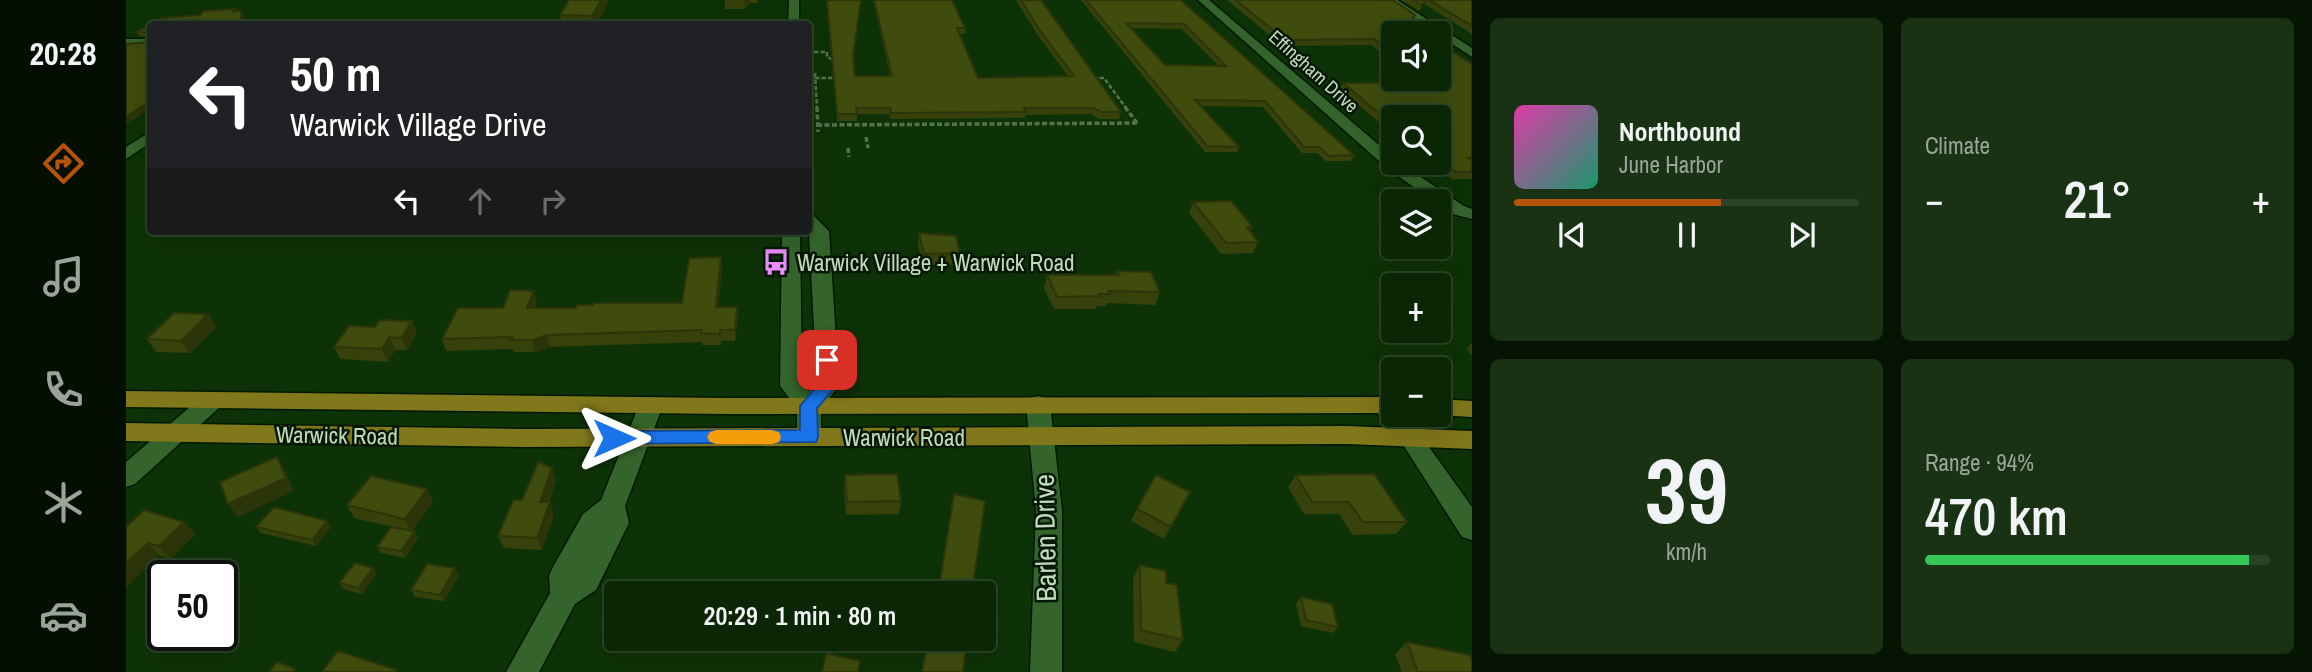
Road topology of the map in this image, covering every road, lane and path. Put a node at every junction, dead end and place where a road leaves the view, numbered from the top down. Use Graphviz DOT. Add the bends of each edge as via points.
graph roads {
  1 [pos="794,0"];
  2 [pos="1203,0"];
  3 [pos="1390,0"];
  4 [pos="794,21"];
  5 [pos="147,42"];
  6 [pos="126,43"];
  7 [pos="814,52"];
  8 [pos="1472,53"];
  9 [pos="837,61"];
  10 [pos="815,73"];
  11 [pos="815,78"];
  12 [pos="843,78"];
  13 [pos="1090,78"];
  14 [pos="817,125"];
  15 [pos="818,132"];
  16 [pos="866,137"];
  17 [pos="147,138"];
  18 [pos="848,148"];
  19 [pos="868,148"];
  20 [pos="127,154"];
  21 [pos="849,157"];
  22 [pos="1472,214"];
  23 [pos="812,224"];
  24 [pos="791,235"];
  25 [pos="126,399"];
  26 [pos="213,400"];
  27 [pos="1038,404"];
  28 [pos="651,405"];
  29 [pos="1381,405"];
  30 [pos="809,406"];
  31 [pos="1451,408"];
  32 [pos="1472,409"];
  33 [pos="1404,427"];
  34 [pos="126,432"];
  35 [pos="177,433"];
  36 [pos="1041,436"];
  37 [pos="637,437"];
  38 [pos="809,437"];
  39 [pos="1411,437"];
  40 [pos="1472,440"];
  41 [pos="126,477"];
  42 [pos="1472,529"];
  43 [pos="522,672"];
  44 [pos="1046,672"];
  1 -- 4 [label="street"];
  2 -- 22 [label="street, Effingham Drive" via="1395,167"];
  3 -- 8 [label="street"];
  5 -- 6 [label="street"];
  7 -- 9 [label="path" via="827,52 827,57"];
  10 -- 11 [label="path"];
  11 -- 12 [label="path"];
  11 -- 14 [label="path"];
  13 -- 14 [label="path" via="1104,78 1138,123"];
  14 -- 15 [label="path"];
  16 -- 19 [label="path"];
  17 -- 20 [label="street"];
  18 -- 21 [label="path"];
  23 -- 30 [label="street" via="820,231 828,386"];
  24 -- 30 [label="street" via="791,386"];
  25 -- 26 [label="main road, Warwick Road"];
  26 -- 28 [label="main road, Warwick Road"];
  26 -- 35 [label="street"];
  27 -- 29 [label="main road, Warwick Road"];
  27 -- 30 [label="main road, Warwick Road"];
  27 -- 36 [label="street, Barlen Drive"];
  28 -- 30 [label="main road, Warwick Road"];
  28 -- 37 [label="street"];
  30 -- 38 [label="street"];
  31 -- 32 [label="main road"];
  33 -- 39 [label="street"];
  34 -- 35 [label="main road, Warwick Road"];
  35 -- 37 [label="main road, Warwick Road"];
  35 -- 41 [label="street"];
  36 -- 38 [label="main road, Warwick Road"];
  36 -- 39 [label="main road, Warwick Road"];
  36 -- 44 [label="street, Barlen Drive" via="1049,510"];
  37 -- 38 [label="main road, Warwick Road"];
  37 -- 43 [label="street" via="612,506 616,523 586,582 565,595"];
  39 -- 40 [label="main road, Warwick Road"];
  39 -- 42 [label="street"];
}
